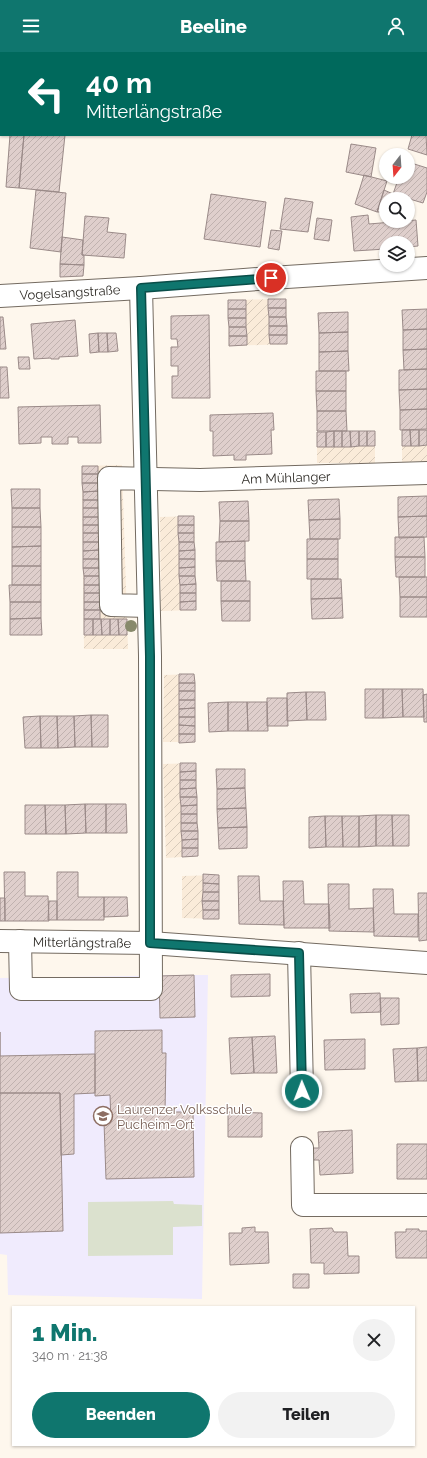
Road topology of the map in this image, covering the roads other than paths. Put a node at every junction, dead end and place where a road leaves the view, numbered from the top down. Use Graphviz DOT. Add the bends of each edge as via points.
graph roads {
  1 [pos="427,268"];
  2 [pos="141,288"];
  3 [pos="0,296"];
  4 [pos="427,473"];
  5 [pos="145,478"];
  6 [pos="148,606"];
  7 [pos="10,941"];
  8 [pos="150,943"];
  9 [pos="299,953"];
  10 [pos="427,963"];
  11 [pos="302,1091"];
  12 [pos="302,1148"];
  13 [pos="427,1205"];
  1 -- 2 [label="street, Vogelsangstraße"];
  2 -- 3 [label="street, Vogelsangstraße"];
  2 -- 5 [label="street"];
  4 -- 5 [label="street, Am Mühlanger" via="200,480"];
  5 -- 6 [label="street"];
  5 -- 6 [label="street, Am Mühlanger" via="109,478 110,605"];
  6 -- 8 [label="street"];
  7 -- 8 [label="street, Mitterlängstraße"];
  7 -- 8 [label="street" via="21,989 151,990"];
  8 -- 9 [label="street, Mitterlängstraße"];
  9 -- 10 [label="street, Mitterlängstraße"];
  9 -- 11 [label="street"];
  12 -- 13 [label="street" via="303,1205"];
}
